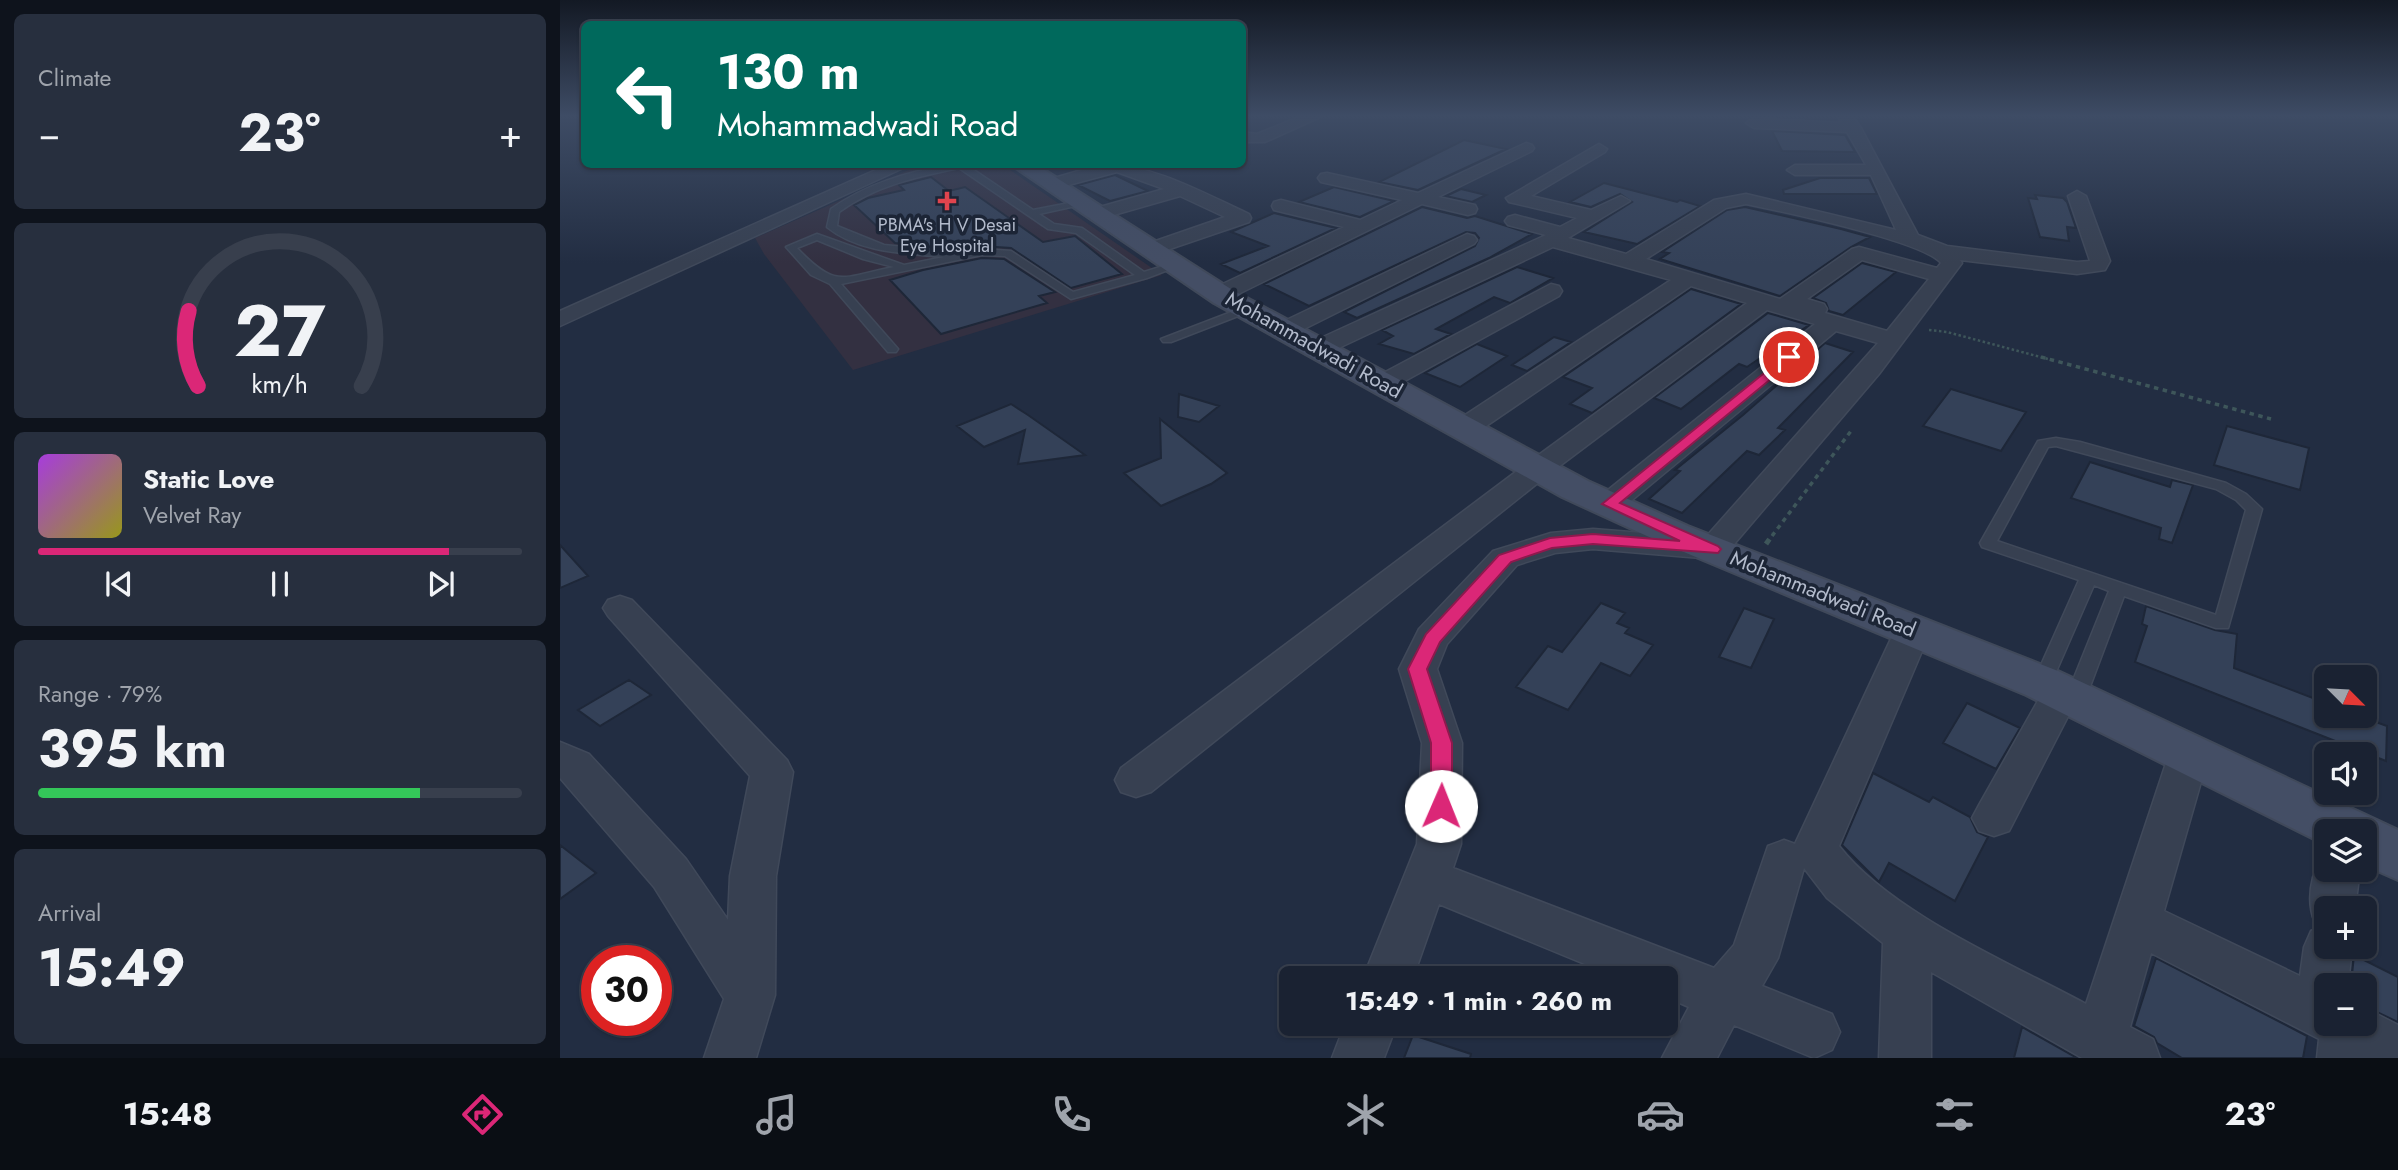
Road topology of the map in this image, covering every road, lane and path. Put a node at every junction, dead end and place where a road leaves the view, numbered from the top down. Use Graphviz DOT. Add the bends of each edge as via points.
graph roads {
  1 [pos="1492,164"];
  2 [pos="1573,164"];
  3 [pos="1873,164"];
  4 [pos="895,168"];
  5 [pos="941,168"];
  6 [pos="975,168"];
  7 [pos="1108,168"];
  8 [pos="1120,168"];
  9 [pos="1795,170"];
  10 [pos="1877,170"];
  11 [pos="1327,178"];
  12 [pos="1049,188"];
  13 [pos="1182,190"];
  14 [pos="2077,196"];
  15 [pos="1421,198"];
  16 [pos="1621,201"];
  17 [pos="1281,206"];
  18 [pos="1468,209"];
  19 [pos="1592,216"];
  20 [pos="1516,221"];
  21 [pos="1362,226"];
  22 [pos="1556,237"];
  23 [pos="1910,239"];
  24 [pos="1467,240"];
  25 [pos="1943,252"];
  26 [pos="961,255"];
  27 [pos="1630,260"];
  28 [pos="1157,263"];
  29 [pos="907,267"];
  30 [pos="1689,272"];
  31 [pos="1942,276"];
  32 [pos="834,282"];
  33 [pos="1551,291"];
  34 [pos="1233,302"];
  35 [pos="1762,303"];
  36 [pos="560,318"];
  37 [pos="1831,323"];
  38 [pos="1284,330"];
  39 [pos="1927,330"];
  40 [pos="1896,338"];
  41 [pos="1167,339"];
  42 [pos="1320,348"];
  43 [pos="892,349"];
  44 [pos="1383,383"];
  45 [pos="2271,419"];
  46 [pos="1466,427"];
  47 [pos="1852,430"];
  48 [pos="1539,468"];
  49 [pos="1609,504"];
  50 [pos="1713,549"];
  51 [pos="1751,564"];
  52 [pos="2089,577"];
  53 [pos="2119,588"];
  54 [pos="620,608"];
  55 [pos="1913,630"];
  56 [pos="2059,692"];
  57 [pos="2189,754"];
  58 [pos="560,758"];
  59 [pos="1136,780"];
  60 [pos="1994,818"];
  61 [pos="2314,822"];
  62 [pos="2377,849"];
  63 [pos="2398,856"];
  64 [pos="1784,860"];
  65 [pos="1426,878"];
  66 [pos="2136,921"];
  67 [pos="1907,933"];
  68 [pos="1393,966"];
  69 [pos="750,995"];
  70 [pos="1723,996"];
  71 [pos="2314,1015"];
  72 [pos="1814,1032"];
  73 [pos="1366,1036"];
  74 [pos="2357,1036"];
  75 [pos="2117,1049"];
  76 [pos="2398,1053"];
  77 [pos="730,1058"];
  78 [pos="1358,1058"];
  79 [pos="1688,1058"];
  80 [pos="1905,1058"];
  1 -- 15 [label="street"];
  2 -- 19 [label="street" via="1516,198"];
  3 -- 10 [label="street"];
  4 -- 36 [label="street"];
  5 -- 26 [label="lane" via="894,178 857,193 834,211 832,227 883,248"];
  6 -- 12 [label="lane"];
  7 -- 12 [label="street"];
  8 -- 13 [label="street"];
  9 -- 10 [label="street"];
  10 -- 23 [label="street"];
  11 -- 15 [label="street"];
  12 -- 13 [label="street"];
  12 -- 28 [label="main road, Mohammadwadi Road"];
  12 -- 28 [label="lane" via="1051,228 1079,230"];
  13 -- 28 [label="street" via="1242,218"];
  14 -- 25 [label="street" via="2098,266 2077,268"];
  15 -- 18 [label="street"];
  15 -- 21 [label="street"];
  16 -- 19 [label="street"];
  17 -- 21 [label="street"];
  19 -- 22 [label="street"];
  20 -- 22 [label="street"];
  21 -- 34 [label="street"];
  22 -- 27 [label="street"];
  22 -- 42 [label="street"];
  23 -- 25 [label="street"];
  23 -- 27 [label="street" via="1746,199 1720,204"];
  24 -- 38 [label="street"];
  25 -- 31 [label="street" via="1952,263"];
  26 -- 28 [label="lane" via="1007,253 1071,296"];
  26 -- 29 [label="lane"];
  27 -- 30 [label="street"];
  28 -- 34 [label="main road, Mohammadwadi Road"];
  29 -- 32 [label="lane"];
  29 -- 32 [label="lane" via="817,237 791,247 814,273"];
  30 -- 35 [label="street"];
  30 -- 46 [label="street"];
  31 -- 40 [label="street"];
  31 -- 40 [label="street" via="1859,253 1790,301"];
  32 -- 43 [label="lane"];
  33 -- 44 [label="street"];
  34 -- 38 [label="main road, Mohammadwadi Road"];
  34 -- 41 [label="lane"];
  35 -- 37 [label="street"];
  35 -- 48 [label="street"];
  37 -- 40 [label="street"];
  37 -- 49 [label="street"];
  38 -- 42 [label="main road, Mohammadwadi Road"];
  39 -- 45 [label="path"];
  40 -- 50 [label="street"];
  42 -- 44 [label="main road, Mohammadwadi Road"];
  44 -- 46 [label="main road, Mohammadwadi Road"];
  46 -- 48 [label="main road, Mohammadwadi Road"];
  47 -- 51 [label="path"];
  48 -- 49 [label="main road, Mohammadwadi Road"];
  48 -- 59 [label="street"];
  49 -- 50 [label="main road, Mohammadwadi Road"];
  50 -- 51 [label="main road, Mohammadwadi Road"];
  50 -- 65 [label="street" via="1593,539 1550,543 1505,558 1432,638 1418,669 1441,743 1443,787 1439,844"];
  51 -- 55 [label="main road, Mohammadwadi Road"];
  52 -- 53 [label="lane"];
  52 -- 53 [label="lane" via="1988,542 2043,444 2075,444 2221,486 2254,509 2222,624"];
  52 -- 56 [label="lane"];
  53 -- 56 [label="lane"];
  54 -- 69 [label="street" via="772,772 753,876"];
  55 -- 56 [label="main road, Mohammadwadi Road"];
  55 -- 67 [label="street" via="1816,847 1822,861 1845,883"];
  56 -- 57 [label="main road, Mohammadwadi Road"];
  56 -- 60 [label="street"];
  57 -- 61 [label="main road, Mohammadwadi Road"];
  57 -- 66 [label="street"];
  58 -- 69 [label="street" via="574,766 670,873"];
  62 -- 63 [label="main road, Mohammadwadi Road"];
  64 -- 70 [label="street" via="1754,958"];
  65 -- 68 [label="street"];
  65 -- 70 [label="street"];
  66 -- 71 [label="street"];
  66 -- 75 [label="street"];
  67 -- 75 [label="street"];
  67 -- 80 [label="street"];
  69 -- 77 [label="street"];
  70 -- 72 [label="street"];
  70 -- 79 [label="street"];
  73 -- 78 [label="street"];
  74 -- 76 [label="street"];
}
